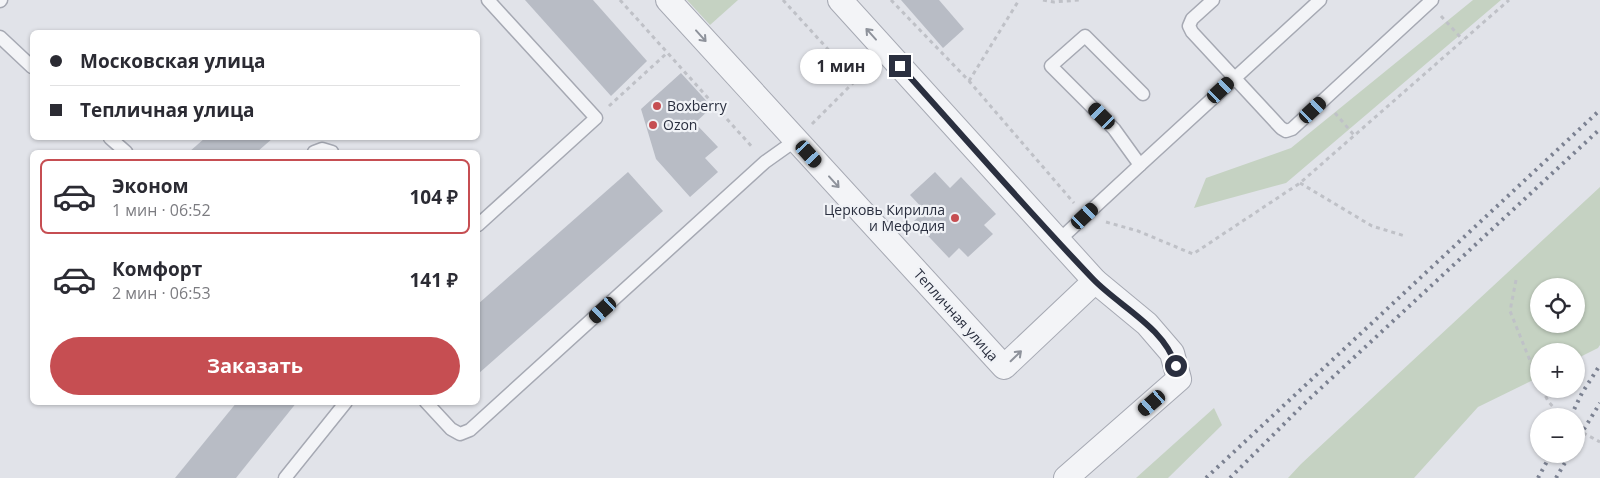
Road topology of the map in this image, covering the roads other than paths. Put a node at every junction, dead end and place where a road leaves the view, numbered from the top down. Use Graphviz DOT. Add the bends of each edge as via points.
graph roads {
  1 [pos="488,0"];
  2 [pos="668,0"];
  3 [pos="840,0"];
  4 [pos="1213,0"];
  5 [pos="1320,0"];
  6 [pos="1432,0"];
  7 [pos="0,37"];
  8 [pos="30,65"];
  9 [pos="1234,78"];
  10 [pos="1142,94"];
  11 [pos="112,140"];
  12 [pos="796,140"];
  13 [pos="124,150"];
  14 [pos="1140,165"];
  15 [pos="480,223"];
  16 [pos="1058,241"];
  17 [pos="1095,281"];
  18 [pos="344,405"];
  19 [pos="429,405"];
  20 [pos="285,478"];
  21 [pos="1066,478"];
  1 -- 15 [label="lane" via="596,118"];
  2 -- 12 [label="street, Тепличная улица, one-way"];
  16 -- 3 [label="street, one-way"];
  4 -- 9 [label="lane" via="1188,26"];
  5 -- 9 [label="lane"];
  6 -- 9 [label="lane" via="1292,129 1286,131 1281,128"];
  7 -- 8 [label="lane"];
  9 -- 14 [label="lane"];
  10 -- 14 [label="lane" via="1084,36 1051,66 1114,129"];
  11 -- 13 [label="lane"];
  12 -- 17 [label="street, Тепличная улица, one-way" via="1004,367"];
  12 -- 19 [label="lane" via="765,162 470,430 460,434 451,430"];
  14 -- 16 [label="lane"];
  16 -- 17 [label="street"];
  17 -- 21 [label="street" via="1147,324 1172,353 1179,379"];
  18 -- 20 [label="lane"];
}
